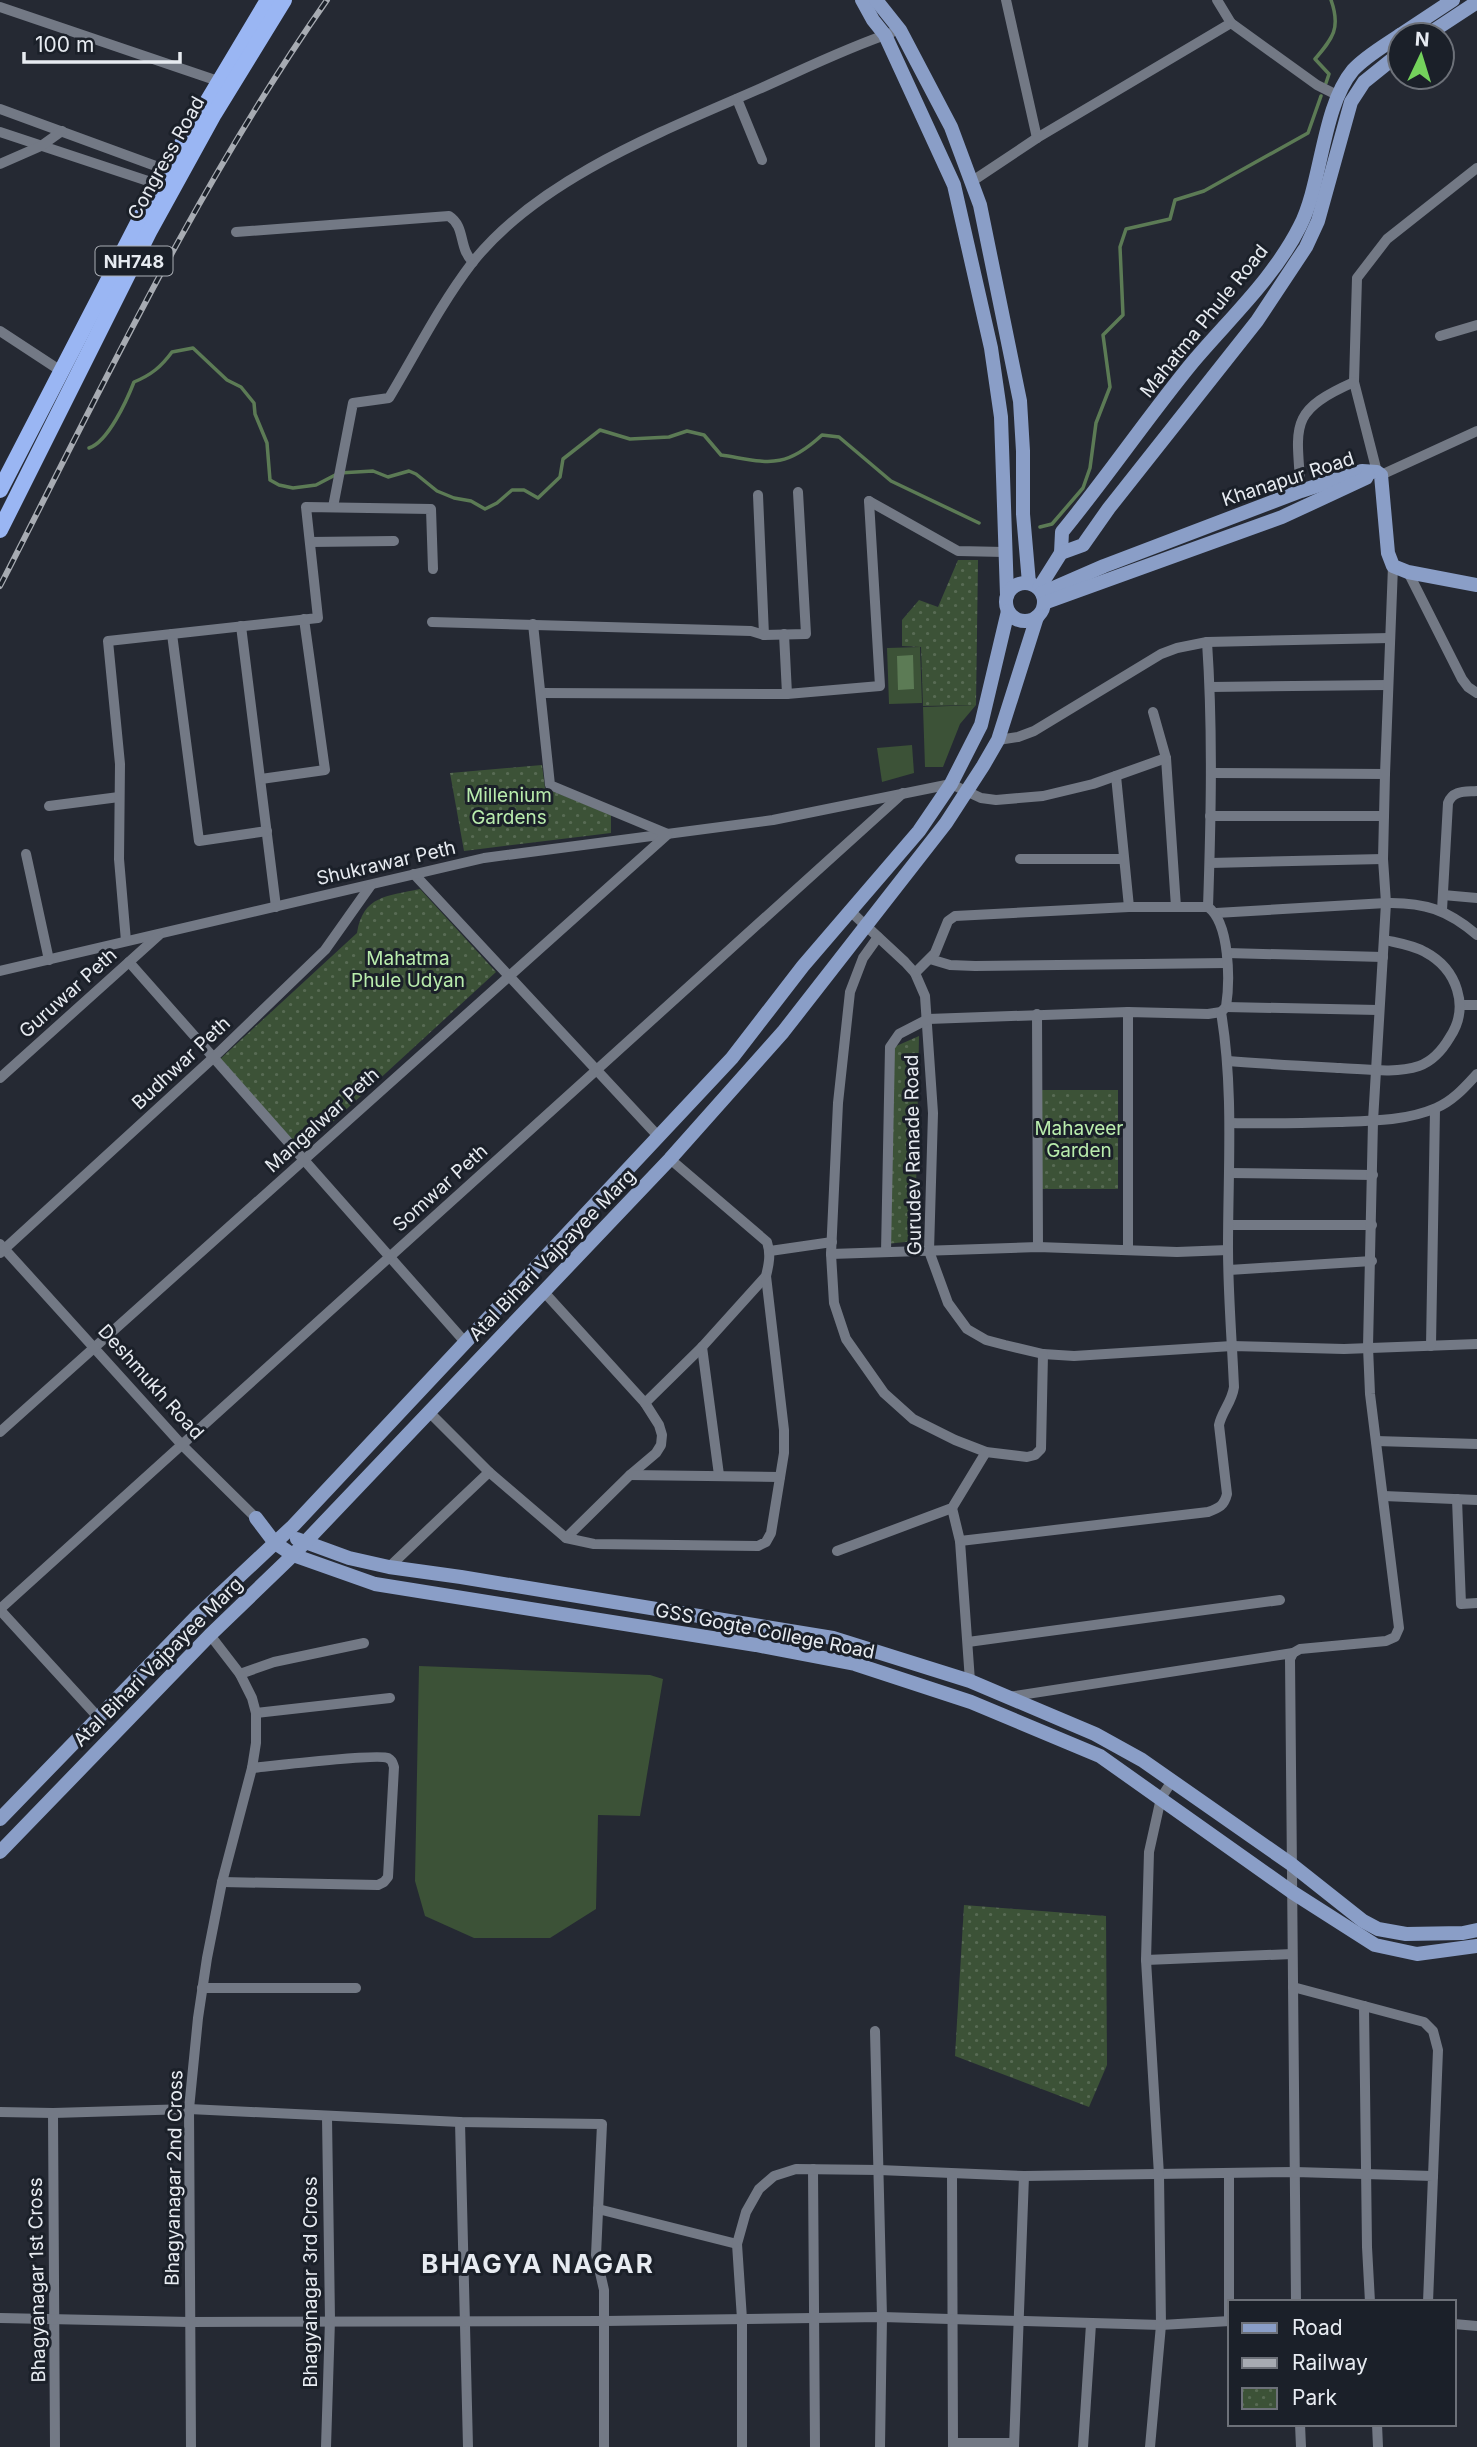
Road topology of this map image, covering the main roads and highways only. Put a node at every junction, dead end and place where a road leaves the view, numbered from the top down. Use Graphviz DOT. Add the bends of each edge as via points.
graph roads {
  1 [pos="268,0"];
  2 [pos="284,0"];
  3 [pos="862,0"];
  4 [pos="1453,0"];
  5 [pos="880,2"];
  6 [pos="1477,2"];
  7 [pos="1421,21"];
  8 [pos="1448,21"];
  9 [pos="1386,46"];
  10 [pos="1386,64"];
  11 [pos="169,180"];
  12 [pos="1376,473"];
  13 [pos="0,490"];
  14 [pos="0,530"];
  15 [pos="1061,553"];
  16 [pos="1477,585"];
  17 [pos="1039,592"];
  18 [pos="1007,596"];
  19 [pos="1008,611"];
  20 [pos="1037,617"];
  21 [pos="256,1518"];
  22 [pos="281,1538"];
  23 [pos="305,1542"];
  24 [pos="293,1555"];
  25 [pos="0,1821"];
  26 [pos="0,1852"];
  27 [pos="1477,1930"];
  28 [pos="1437,1933"];
  29 [pos="1477,1945"];
  30 [pos="1438,1951"];
  1 -- 11 [label="highway, Congress Road / NH748" via="218,81"];
  2 -- 11 [label="highway, Congress Road / NH748"];
  3 -- 18 [label="main road" via="885,35 954,185 991,348 1001,417"];
  4 -- 7 [label="main road, Mahatma Phule Road"];
  5 -- 17 [label="main road" via="900,30 951,127 980,205 1020,401 1024,525"];
  6 -- 8 [label="main road"];
  9 -- 15 [label="main road, Mahatma Phule Road" via="1353,71 1339,96 1301,225 1260,285 1192,364 1062,532"];
  10 -- 15 [label="main road, Mahatma Phule Road" via="1364,82 1352,102 1318,221 1257,321 1083,545"];
  11 -- 13 [label="highway, Congress Road / NH748"];
  11 -- 14 [label="highway, Congress Road / NH748" via="149,232"];
  12 -- 16 [label="main road, Khanapur Road" via="1393,566"];
  12 -- 17 [label="main road" via="1282,517"];
  12 -- 17 [label="main road, Khanapur Road" via="1362,471 1301,491"];
  15 -- 17 [label="main road, Mahatma Phule Road"];
  17 -- 18 [label="main road" via="1014,587"];
  17 -- 20 [label="main road"];
  18 -- 19 [label="main road"];
  19 -- 20 [label="main road" via="1016,620"];
  19 -- 22 [label="main road, Atal Bihari Vajpayee Marg" via="981,724 951,784 919,831 849,910 732,1058"];
  20 -- 23 [label="main road, Atal Bihari Vajpayee Marg" via="998,740 966,793 783,1032 670,1158"];
  21 -- 22 [label="main road, Deshmukh Road"];
  22 -- 23 [label="main road"];
  22 -- 24 [label="main road, GSS Gogte College Road"];
  22 -- 25 [label="main road, Atal Bihari Vajpayee Marg" via="198,1615"];
  23 -- 24 [label="main road, Atal Bihari Vajpayee Marg"];
  23 -- 28 [label="main road" via="389,1567 833,1638 970,1681 1095,1734 1142,1760 1292,1864 1363,1920 1406,1934"];
  24 -- 26 [label="main road, Atal Bihari Vajpayee Marg"];
  24 -- 30 [label="main road, GSS Gogte College Road" via="375,1584 855,1664 971,1702 1100,1756 1375,1945 1417,1954"];
  27 -- 28 [label="main road"];
  28 -- 30 [label="main road"];
  29 -- 30 [label="main road, GSS Gogte College Road"];
}
